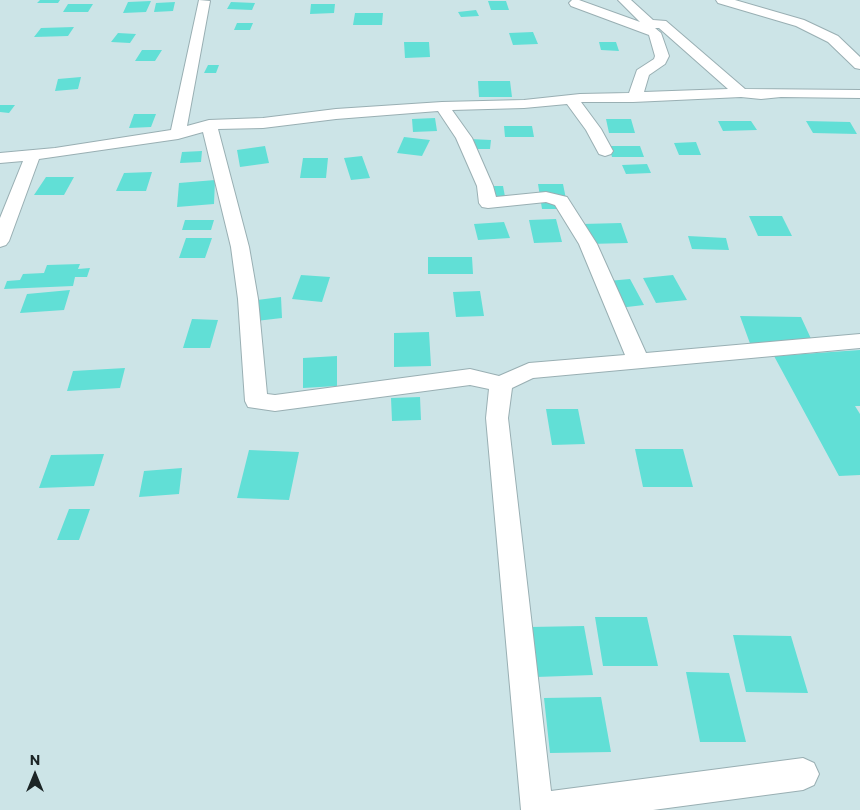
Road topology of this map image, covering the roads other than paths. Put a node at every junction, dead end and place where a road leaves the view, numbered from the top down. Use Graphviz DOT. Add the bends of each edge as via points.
graph roads {
  1 [pos="624,0"];
  2 [pos="722,0"];
  3 [pos="204,1"];
  4 [pos="574,3"];
  5 [pos="860,65"];
  6 [pos="741,93"];
  7 [pos="860,94"];
  8 [pos="633,98"];
  9 [pos="571,99"];
  10 [pos="442,106"];
  11 [pos="209,125"];
  12 [pos="178,134"];
  13 [pos="605,151"];
  14 [pos="33,155"];
  15 [pos="0,158"];
  16 [pos="0,241"];
  17 [pos="860,341"];
  18 [pos="639,362"];
  19 [pos="500,384"];
  20 [pos="803,774"];
  21 [pos="537,810"];
  1 -- 6 [label="street" via="650,24 662,24"];
  2 -- 5 [label="street" via="800,23 833,39"];
  3 -- 12 [label="street"];
  4 -- 8 [label="street" via="655,33 662,56 660,61 642,73"];
  6 -- 7 [label="street"];
  6 -- 8 [label="street"];
  8 -- 9 [label="street"];
  9 -- 10 [label="street"];
  9 -- 13 [label="street"];
  10 -- 11 [label="street"];
  10 -- 18 [label="street" via="464,138 486,186 488,202 546,197 560,201 588,244"];
  11 -- 12 [label="street"];
  11 -- 19 [label="street" via="240,247 248,299 256,401 275,403 470,377"];
  12 -- 14 [label="street"];
  14 -- 15 [label="street"];
  14 -- 16 [label="street"];
  17 -- 18 [label="street"];
  18 -- 19 [label="street" via="529,371"];
  19 -- 21 [label="street" via="497,418"];
  20 -- 21 [label="street"];
}
